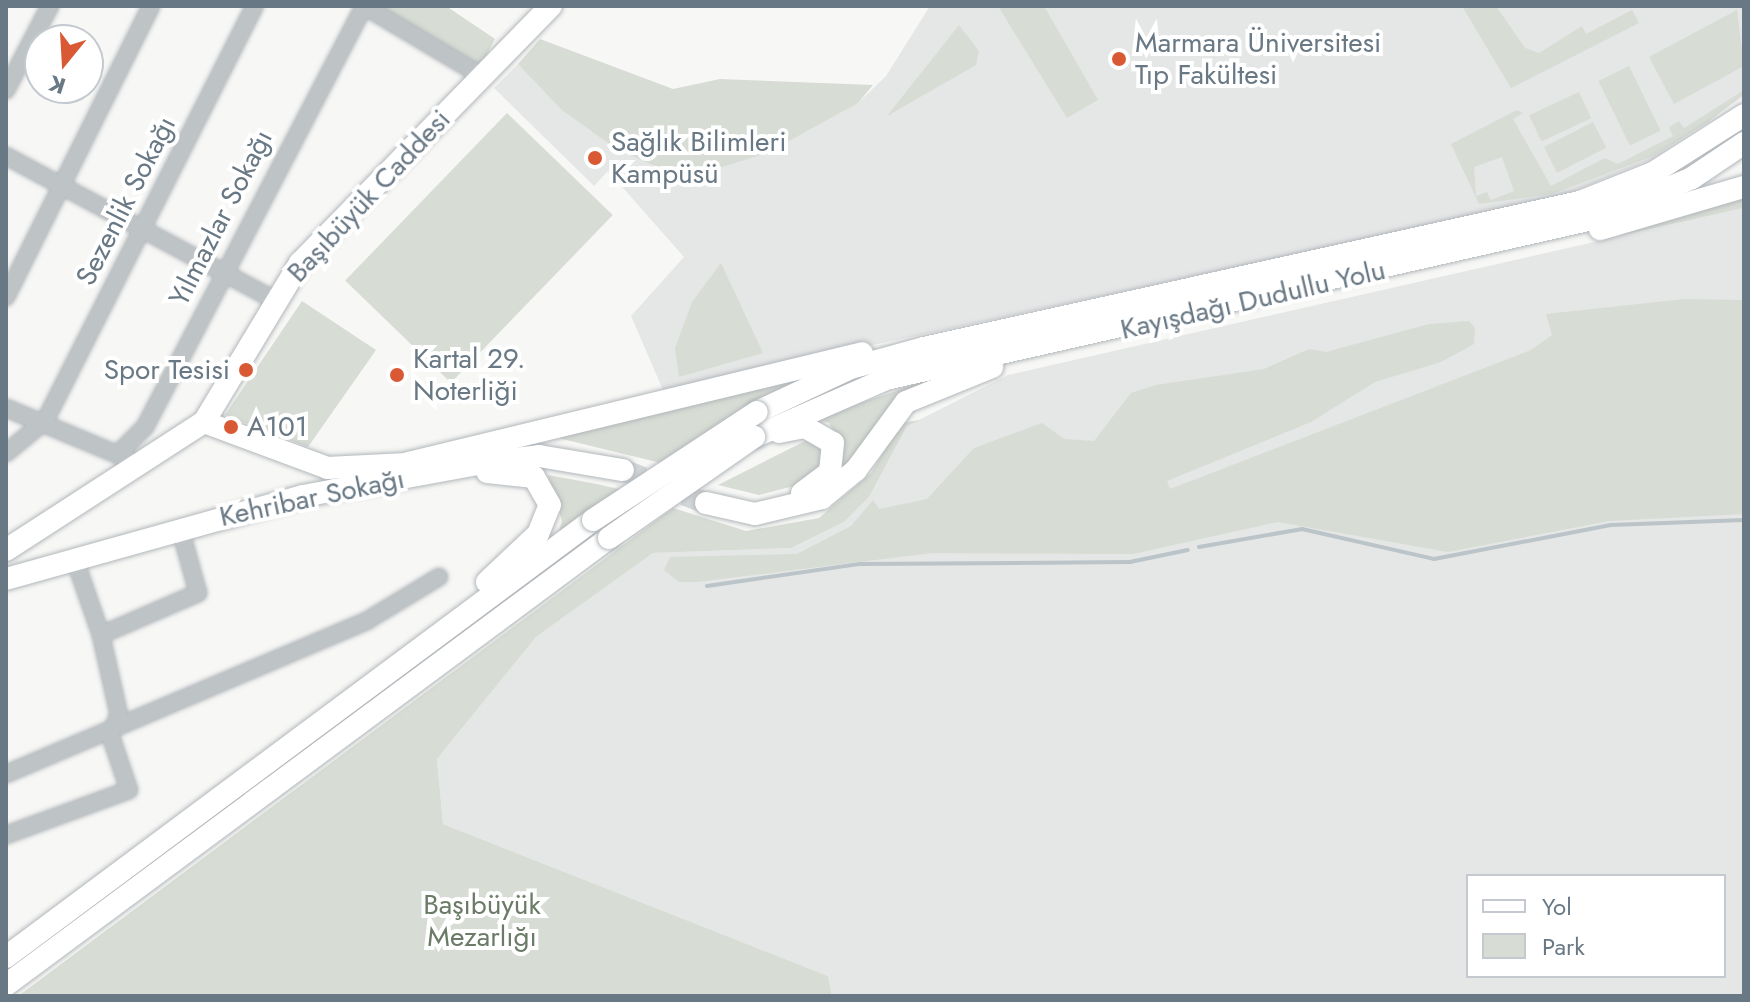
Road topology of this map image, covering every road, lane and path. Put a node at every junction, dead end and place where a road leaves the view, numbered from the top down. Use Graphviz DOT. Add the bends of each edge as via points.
graph roads {
  1 [pos="50,6"];
  2 [pos="151,6"];
  3 [pos="255,6"];
  4 [pos="364,6"];
  5 [pos="551,6"];
  6 [pos="488,70"];
  7 [pos="6,90"];
  8 [pos="1744,115"];
  9 [pos="1744,143"];
  10 [pos="6,156"];
  11 [pos="1744,170"];
  12 [pos="62,183"];
  13 [pos="1744,187"];
  14 [pos="1710,195"];
  15 [pos="140,224"];
  16 [pos="1496,247"];
  17 [pos="221,271"];
  18 [pos="6,297"];
  19 [pos="276,301"];
  20 [pos="1025,326"];
  21 [pos="1093,335"];
  22 [pos="6,408"];
  23 [pos="45,421"];
  24 [pos="204,422"];
  25 [pos="754,437"];
  26 [pos="121,451"];
  27 [pos="6,453"];
  28 [pos="309,464"];
  29 [pos="626,465"];
  30 [pos="137,469"];
  31 [pos="411,470"];
  32 [pos="303,496"];
  33 [pos="180,528"];
  34 [pos="6,550"];
  35 [pos="75,560"];
  36 [pos="439,577"];
  37 [pos="6,579"];
  38 [pos="448,621"];
  39 [pos="101,635"];
  40 [pos="110,734"];
  41 [pos="6,774"];
  42 [pos="6,835"];
  43 [pos="6,957"];
  44 [pos="6,985"];
  1 -- 7 [label="street"];
  2 -- 12 [label="street"];
  3 -- 15 [label="street, Sezenlik Sokağı"];
  4 -- 6 [label="street"];
  4 -- 17 [label="street, Yılmazlar Sokağı"];
  5 -- 6 [label="main road, Başıbüyük Caddesi"];
  6 -- 19 [label="main road, Başıbüyük Caddesi" via="326,234"];
  8 -- 20 [label="main road, Kayışdağı Dudullu Yolu" via="1653,173 1580,202"];
  9 -- 16 [label="main road, Kayışdağı Dudullu Yolu" via="1644,201"];
  10 -- 12 [label="street"];
  11 -- 14 [label="main road"];
  12 -- 15 [label="street"];
  12 -- 18 [label="street"];
  13 -- 14 [label="main road"];
  14 -- 16 [label="main road" via="1634,222"];
  15 -- 17 [label="street"];
  15 -- 23 [label="street, Sezenlik Sokağı"];
  16 -- 21 [label="main road, Kayışdağı Dudullu Yolu"];
  17 -- 19 [label="street"];
  17 -- 26 [label="street, Yılmazlar Sokağı" via="145,427"];
  19 -- 24 [label="main road, Başıbüyük Caddesi"];
  20 -- 31 [label="main road" via="815,363"];
  20 -- 38 [label="main road, Kayışdağı Dudullu Yolu, bridge" via="851,368 757,412"];
  21 -- 25 [label="main road, Kayışdağı Dudullu Yolu" via="886,379"];
  21 -- 25 [label="main road" via="929,388 893,412 856,470 822,498 755,514 708,498 795,496 830,472 835,458 826,435 805,427"];
  22 -- 23 [label="street"];
  23 -- 26 [label="street"];
  23 -- 27 [label="street"];
  24 -- 28 [label="main road"];
  24 -- 30 [label="main road, Başıbüyük Caddesi"];
  25 -- 44 [label="main road, bridge" via="609,538"];
  26 -- 30 [label="street"];
  28 -- 31 [label="main road"];
  28 -- 32 [label="main road" via="313,480"];
  29 -- 31 [label="main road" via="555,444"];
  30 -- 34 [label="main road, Başıbüyük Caddesi"];
  31 -- 32 [label="main road, Kehribar Sokağı"];
  31 -- 38 [label="main road" via="534,477 550,505 538,534"];
  32 -- 33 [label="main road, Kehribar Sokağı"];
  33 -- 35 [label="main road, Kehribar Sokağı"];
  33 -- 39 [label="street" via="198,593"];
  35 -- 37 [label="main road, Kehribar Sokağı"];
  35 -- 39 [label="street"];
  36 -- 40 [label="street" via="368,620"];
  38 -- 43 [label="main road"];
  39 -- 40 [label="street" via="119,715"];
  40 -- 41 [label="street"];
  40 -- 42 [label="street" via="129,790"];
}
